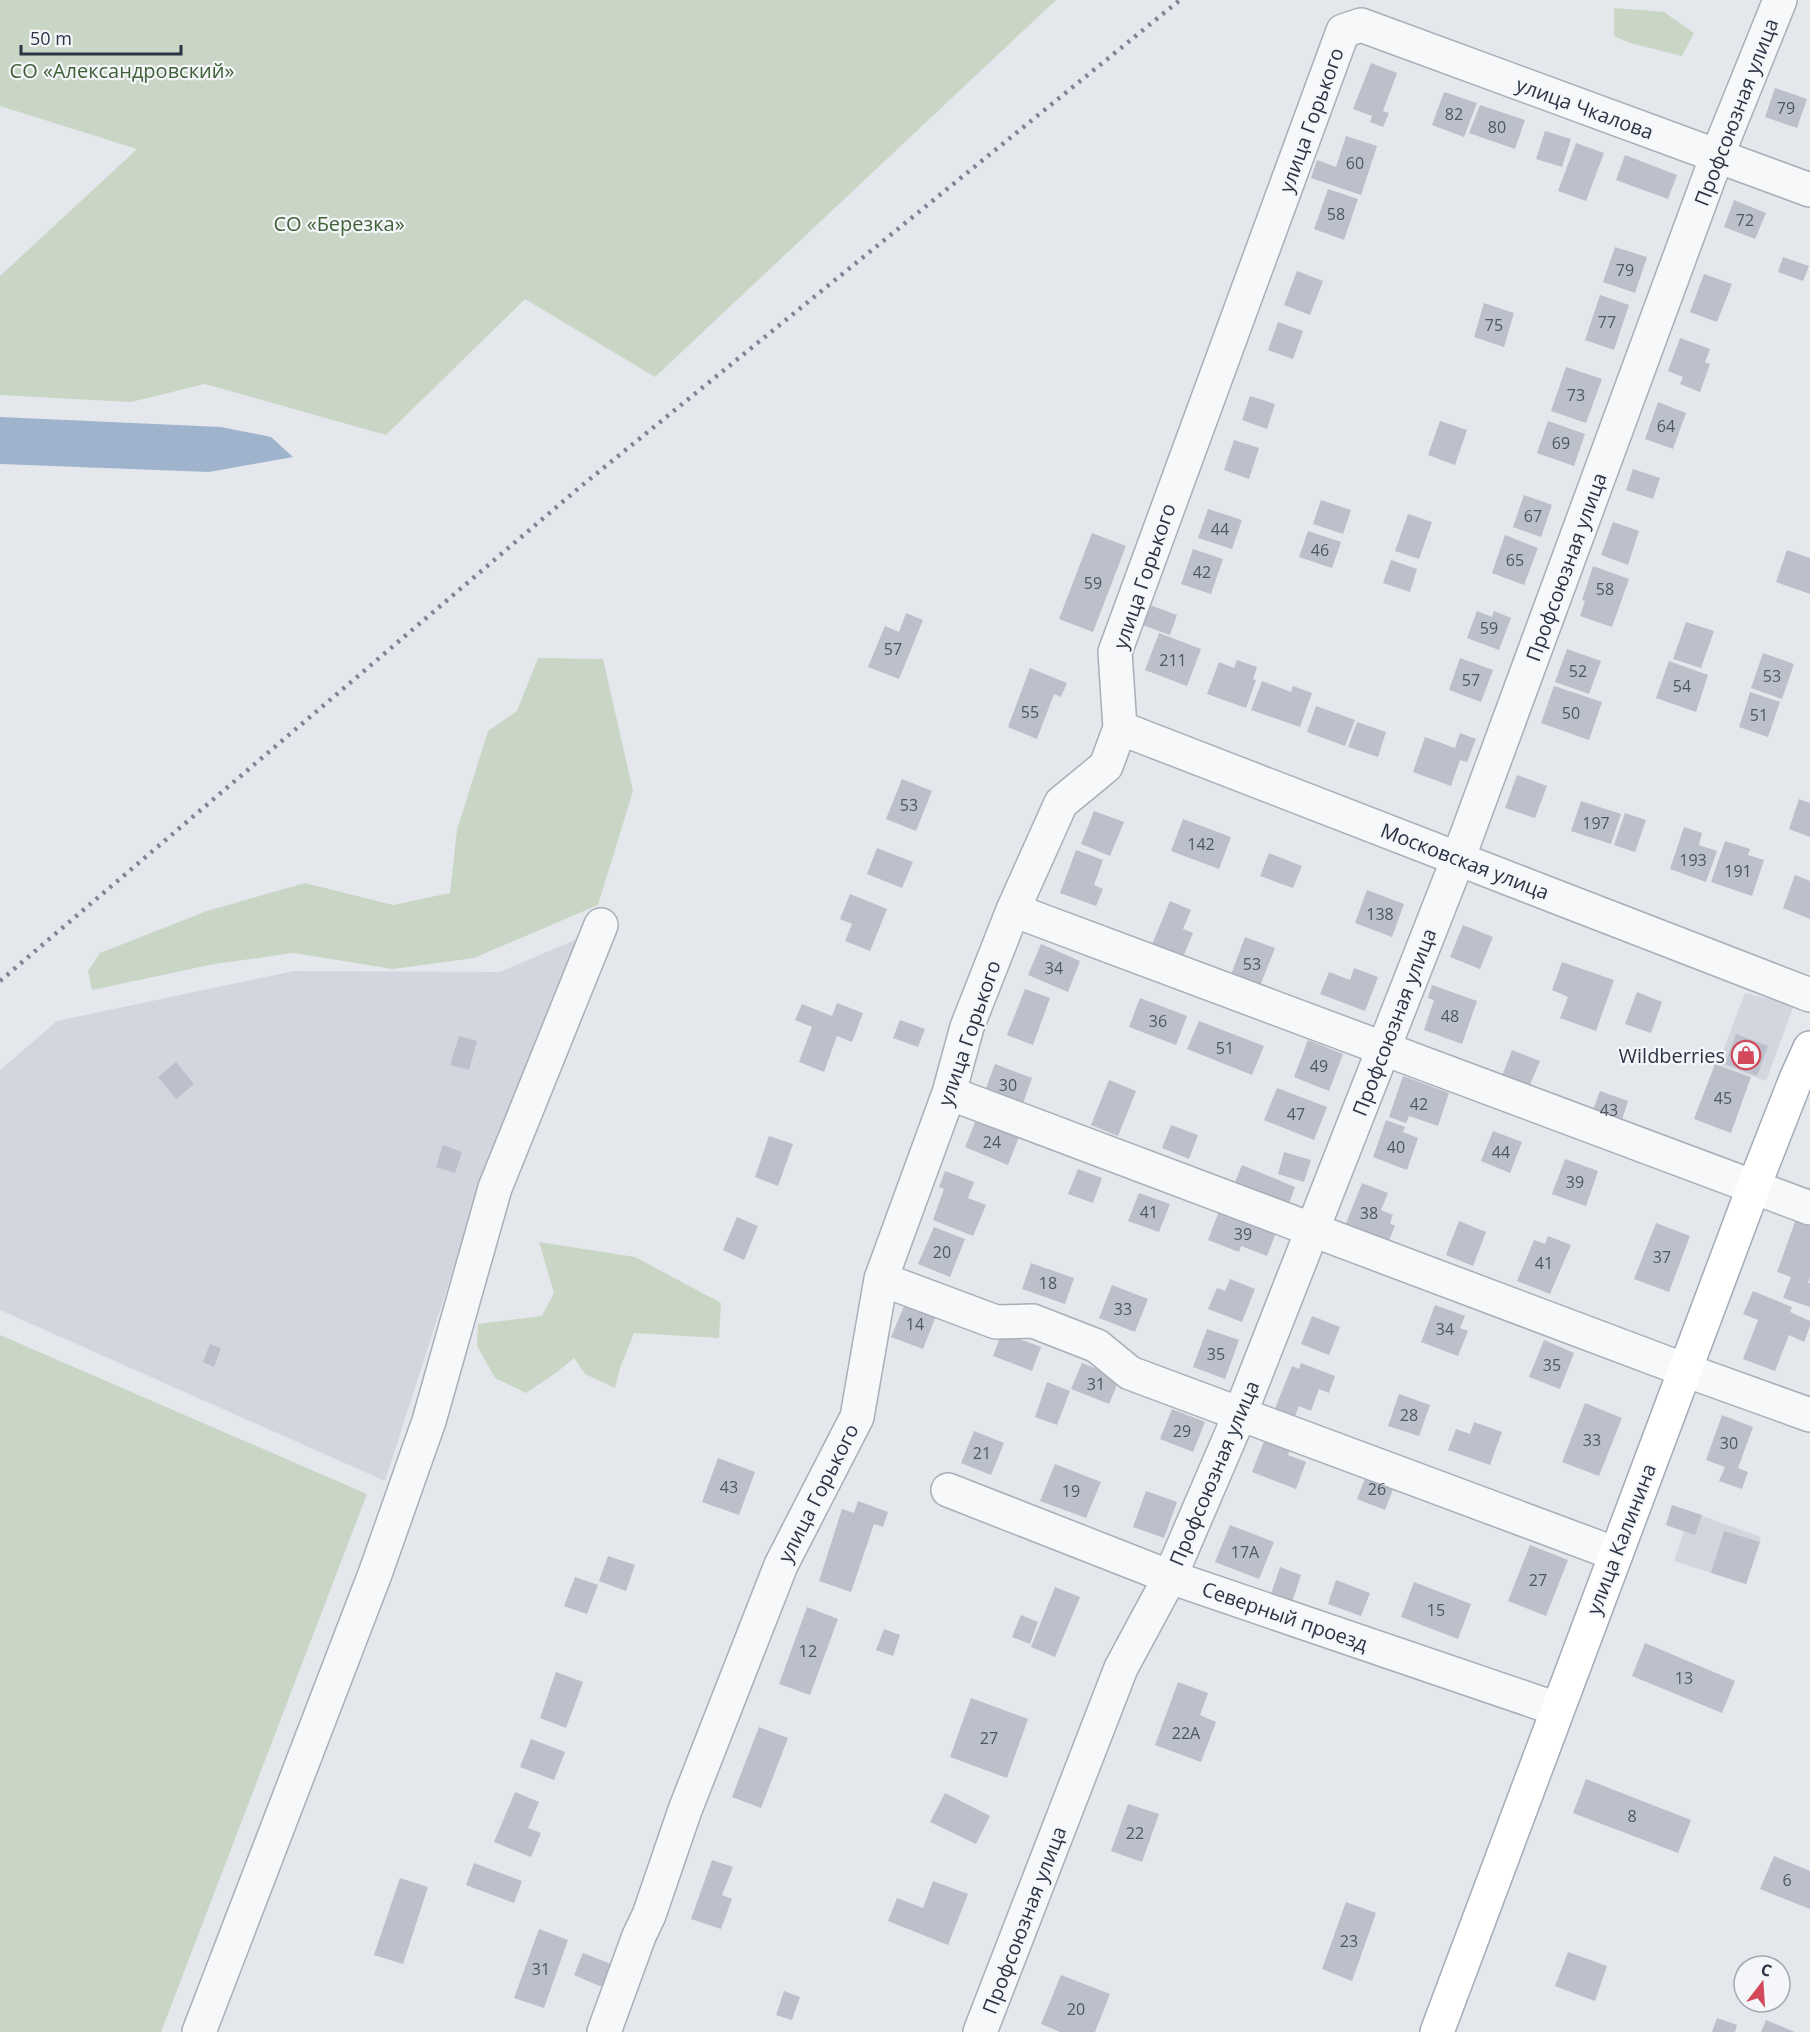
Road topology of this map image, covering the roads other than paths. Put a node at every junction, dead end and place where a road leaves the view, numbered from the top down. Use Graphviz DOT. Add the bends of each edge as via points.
graph roads {
  1 [pos="1780,0"];
  2 [pos="1360,25"];
  3 [pos="1718,156"];
  4 [pos="1810,190"];
  5 [pos="1120,728"];
  6 [pos="1458,859"];
  7 [pos="1013,910"];
  8 [pos="601,925"];
  9 [pos="1810,995"];
  10 [pos="1384,1048"];
  11 [pos="1810,1048"];
  12 [pos="949,1093"];
  13 [pos="1754,1186"];
  14 [pos="1810,1208"];
  15 [pos="1313,1230"];
  16 [pos="881,1279"];
  17 [pos="1685,1370"];
  18 [pos="1240,1414"];
  19 [pos="1810,1415"];
  20 [pos="948,1490"];
  21 [pos="1616,1554"];
  22 [pos="1170,1577"];
  23 [pos="1557,1709"];
  24 [pos="199,2032"];
  25 [pos="604,2032"];
  26 [pos="980,2032"];
  27 [pos="1437,2032"];
  1 -- 3 [label="street, Профсоюзная улица"];
  2 -- 3 [label="street, улица Чкалова"];
  2 -- 5 [label="street, улица Горького" via="1343,32 1115,652"];
  3 -- 4 [label="street, улица Чкалова"];
  3 -- 6 [label="street, Профсоюзная улица"];
  5 -- 6 [label="street, Московская улица"];
  5 -- 7 [label="street, улица Горького" via="1106,766 1061,803"];
  6 -- 9 [label="street, Московская улица"];
  6 -- 10 [label="street, Профсоюзная улица"];
  7 -- 10 [label="street"];
  7 -- 12 [label="street, улица Горького" via="967,1027"];
  8 -- 24 [label="street" via="495,1188 429,1421 383,1552"];
  10 -- 13 [label="street"];
  10 -- 15 [label="street, Профсоюзная улица"];
  11 -- 13 [label="main road, улица Калинина"];
  12 -- 15 [label="street"];
  12 -- 16 [label="street, улица Горького"];
  13 -- 14 [label="street"];
  13 -- 17 [label="main road, улица Калинина"];
  15 -- 17 [label="street"];
  15 -- 18 [label="street, Профсоюзная улица"];
  16 -- 18 [label="street" via="996,1322 1033,1322 1097,1346 1131,1373"];
  16 -- 25 [label="street, улица Горького" via="857,1417 781,1565"];
  17 -- 19 [label="street"];
  17 -- 21 [label="main road, улица Калинина"];
  18 -- 21 [label="street"];
  18 -- 22 [label="street, Профсоюзная улица"];
  20 -- 22 [label="street, Северный проезд"];
  21 -- 23 [label="main road, улица Калинина"];
  22 -- 23 [label="street, Северный проезд"];
  22 -- 26 [label="street, Профсоюзная улица" via="1121,1668"];
  23 -- 27 [label="main road, улица Калинина"];
}
